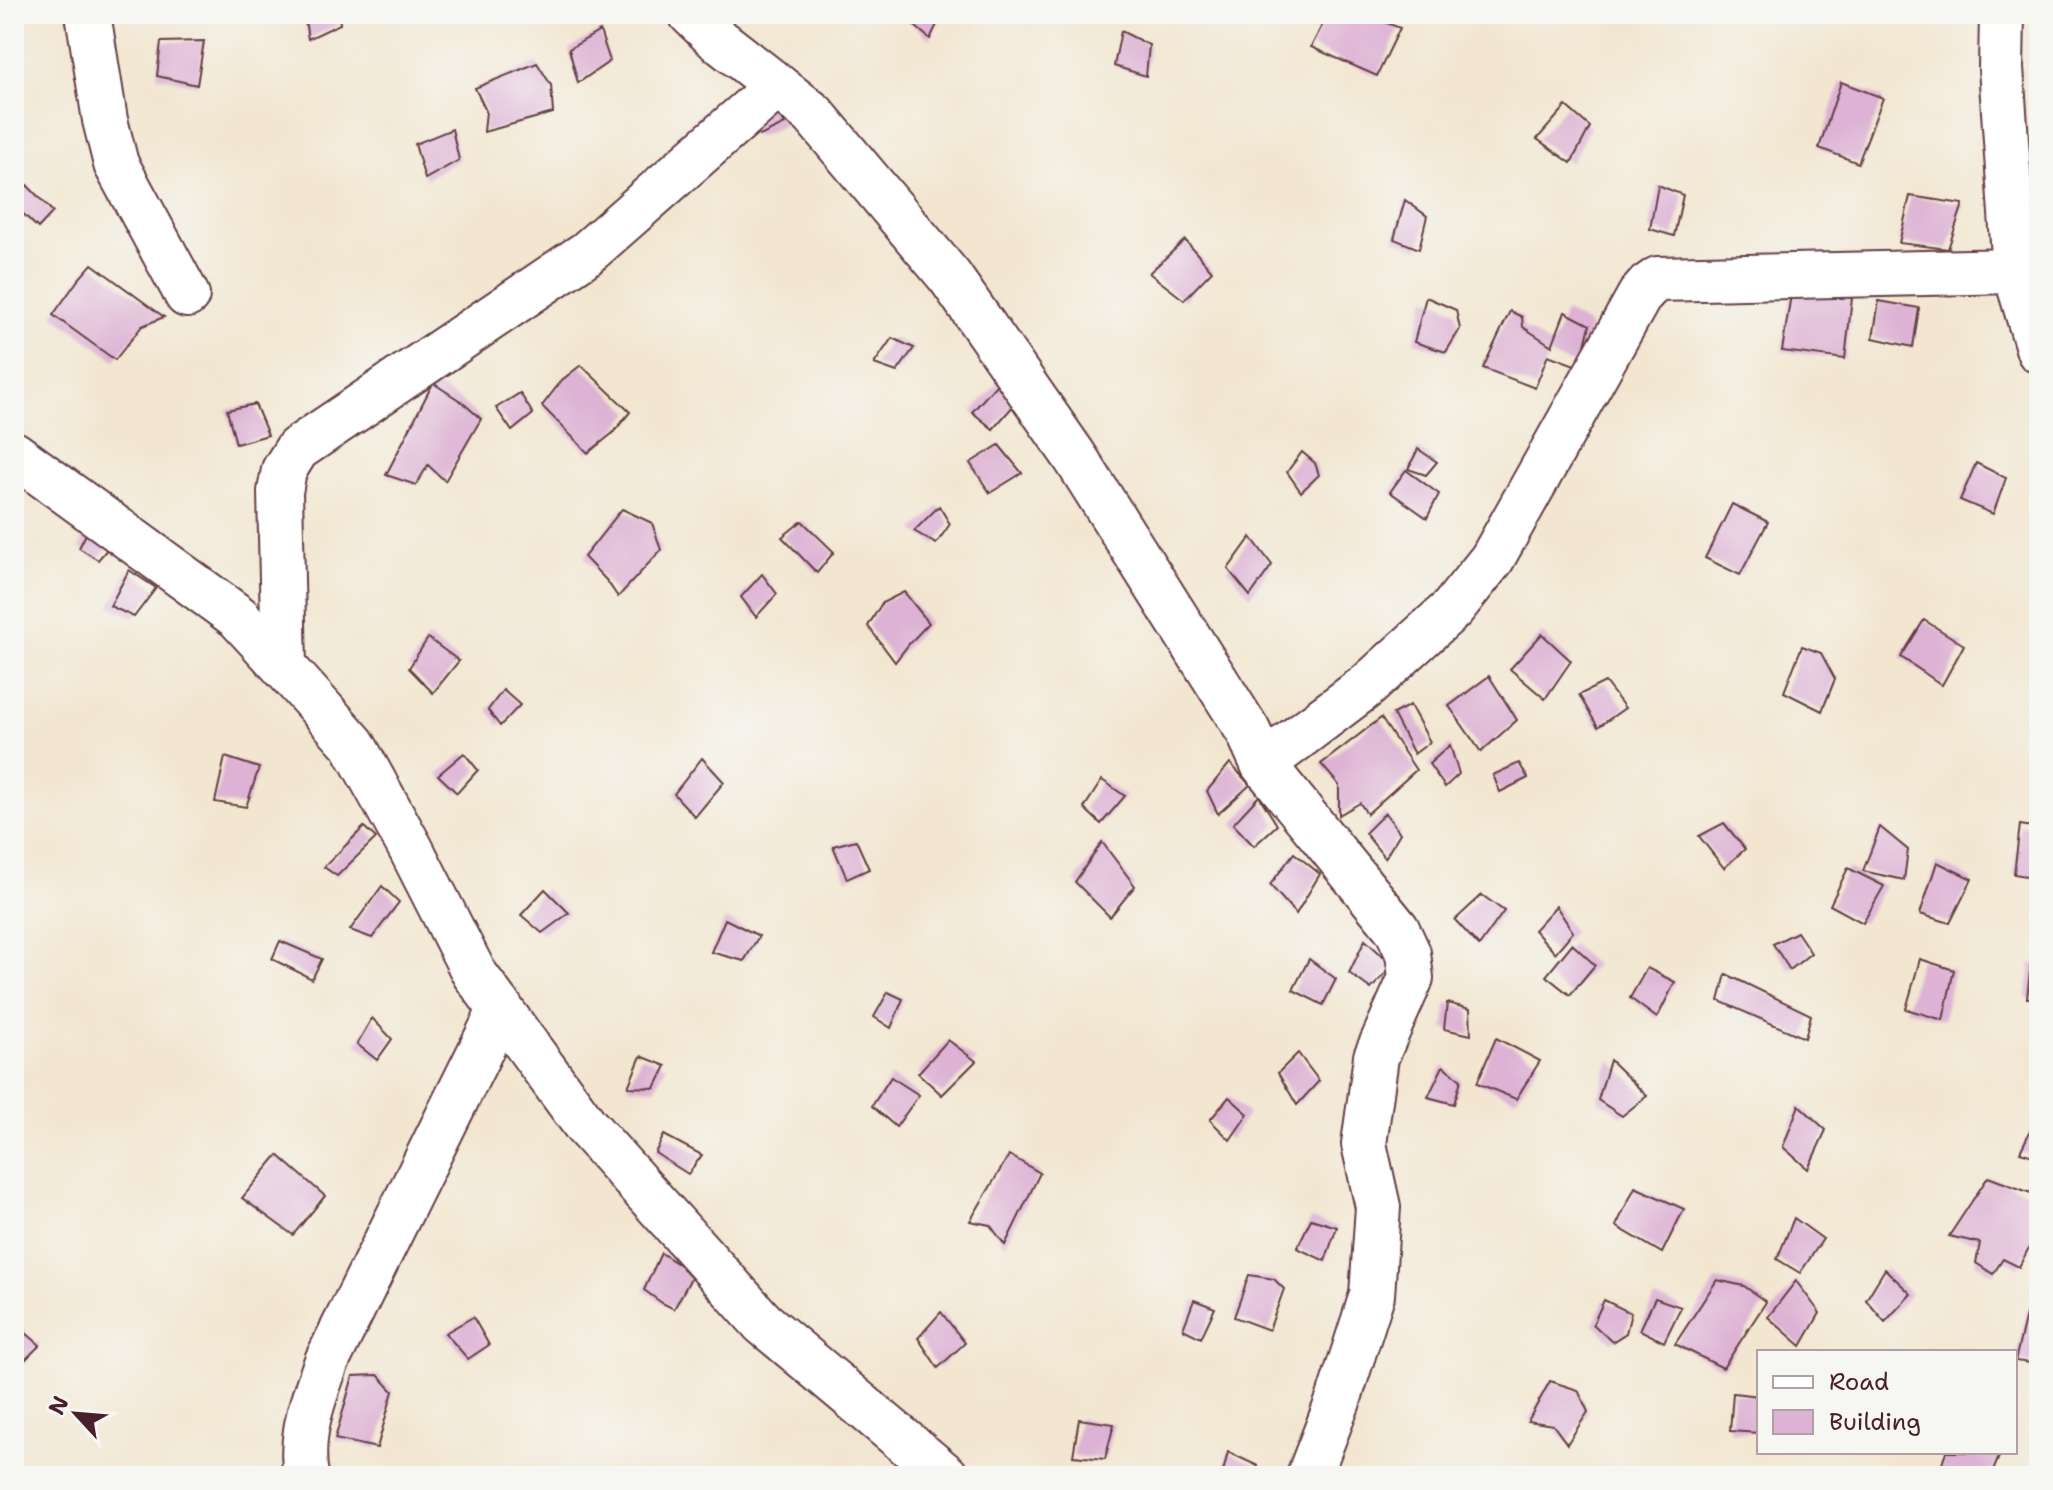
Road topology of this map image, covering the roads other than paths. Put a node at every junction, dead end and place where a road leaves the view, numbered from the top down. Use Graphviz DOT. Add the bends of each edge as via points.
graph roads {
  1 [pos="88,14"];
  2 [pos="691,14"];
  3 [pos="2002,14"];
  4 [pos="777,86"];
  5 [pos="2015,271"];
  6 [pos="187,295"];
  7 [pos="2039,351"];
  8 [pos="14,454"];
  9 [pos="284,667"];
  10 [pos="1263,764"];
  11 [pos="501,1009"];
  12 [pos="306,1476"];
  13 [pos="946,1476"];
  14 [pos="1309,1476"];
  1 -- 6 [label="street" via="116,164"];
  2 -- 4 [label="street"];
  3 -- 5 [label="street"];
  4 -- 9 [label="street" via="587,253 297,449 284,470 280,492"];
  4 -- 10 [label="street" via="813,114 950,277 1083,470 1248,731"];
  5 -- 7 [label="street"];
  5 -- 10 [label="street" via="1658,279 1640,295 1492,559 1452,609 1368,685"];
  8 -- 9 [label="street" via="238,617"];
  9 -- 11 [label="street" via="353,744 474,973"];
  10 -- 14 [label="street" via="1397,929 1411,978 1376,1057 1364,1144 1378,1207 1372,1295"];
  11 -- 12 [label="street" via="327,1361 308,1413"];
  11 -- 13 [label="street" via="586,1126 763,1323"];
}
